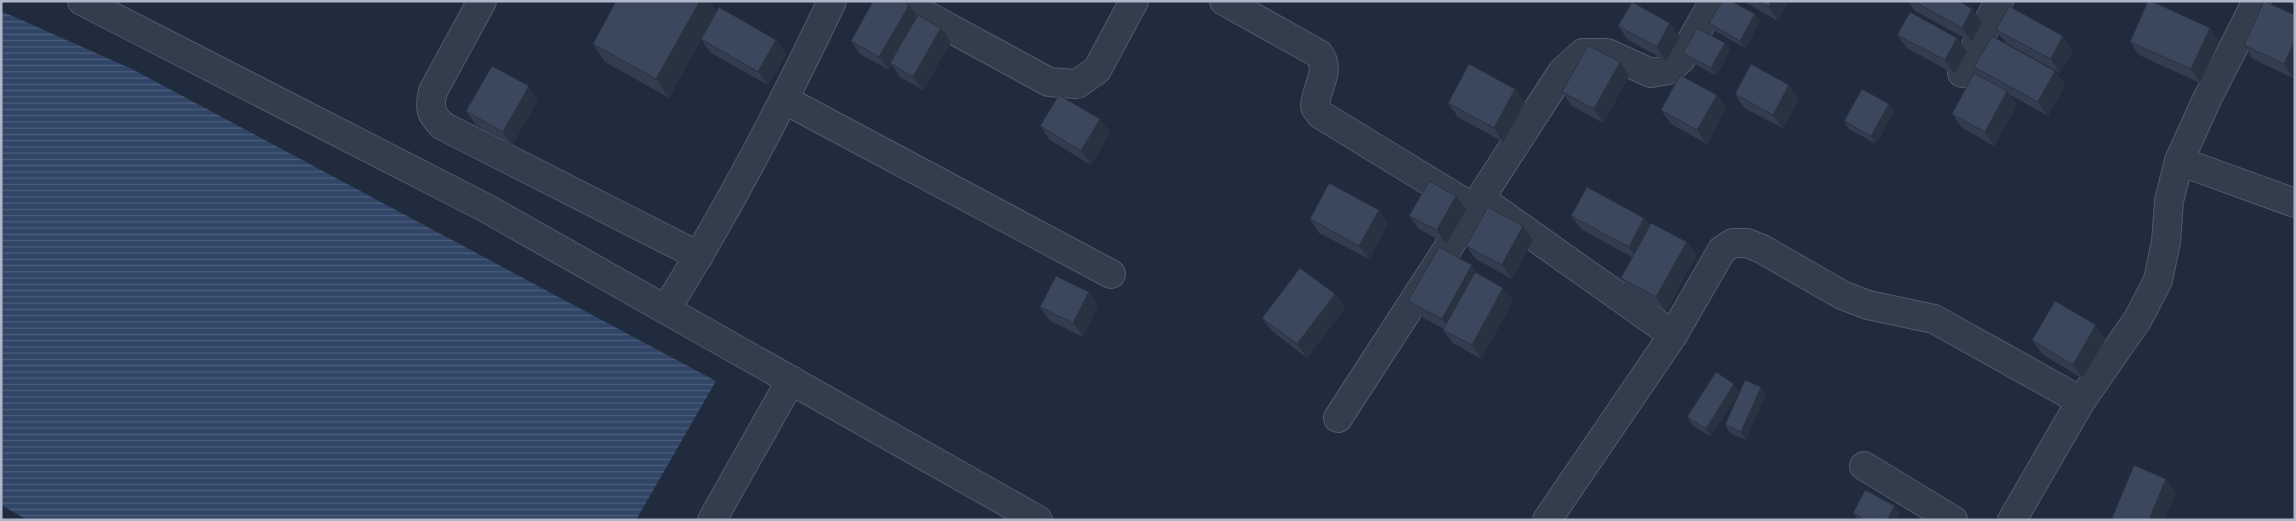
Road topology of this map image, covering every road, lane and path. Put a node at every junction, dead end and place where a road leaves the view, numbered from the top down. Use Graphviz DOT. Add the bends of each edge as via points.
graph roads {
  1 [pos="82,1"];
  2 [pos="482,1"];
  3 [pos="832,1"];
  4 [pos="900,1"];
  5 [pos="1134,1"];
  6 [pos="1224,1"];
  7 [pos="1714,1"];
  8 [pos="1999,1"];
  9 [pos="2258,1"];
  10 [pos="1962,73"];
  11 [pos="785,100"];
  12 [pos="2179,161"];
  13 [pos="1478,204"];
  14 [pos="2295,204"];
  15 [pos="699,256"];
  16 [pos="1111,274"];
  17 [pos="666,309"];
  18 [pos="1673,335"];
  19 [pos="792,380"];
  20 [pos="2081,401"];
  21 [pos="1338,418"];
  22 [pos="1864,466"];
  23 [pos="712,520"];
  24 [pos="1038,520"];
  25 [pos="1547,520"];
  26 [pos="1954,520"];
  27 [pos="2012,520"];
  1 -- 17 [label="street" via="486,208"];
  2 -- 15 [label="street" via="433,91 430,104 433,117 443,126"];
  3 -- 11 [label="street"];
  4 -- 5 [label="street" via="1049,82 1077,84 1097,70"];
  6 -- 13 [label="street" via="1319,54 1325,62 1325,71 1315,107 1321,115"];
  7 -- 13 [label="street" via="1681,59 1669,70 1651,73 1607,53 1583,53 1562,72"];
  8 -- 10 [label="street"];
  9 -- 12 [label="street"];
  11 -- 15 [label="street"];
  11 -- 16 [label="street"];
  12 -- 14 [label="street"];
  12 -- 20 [label="street" via="2169,200 2166,242 2158,280 2138,320"];
  13 -- 18 [label="street"];
  13 -- 21 [label="street"];
  15 -- 17 [label="street"];
  17 -- 19 [label="street"];
  18 -- 20 [label="street" via="1722,250 1733,243 1747,243 1842,295 1868,305 1934,319"];
  18 -- 25 [label="street"];
  19 -- 23 [label="street"];
  19 -- 24 [label="street"];
  20 -- 27 [label="street"];
  22 -- 26 [label="street"];
}
